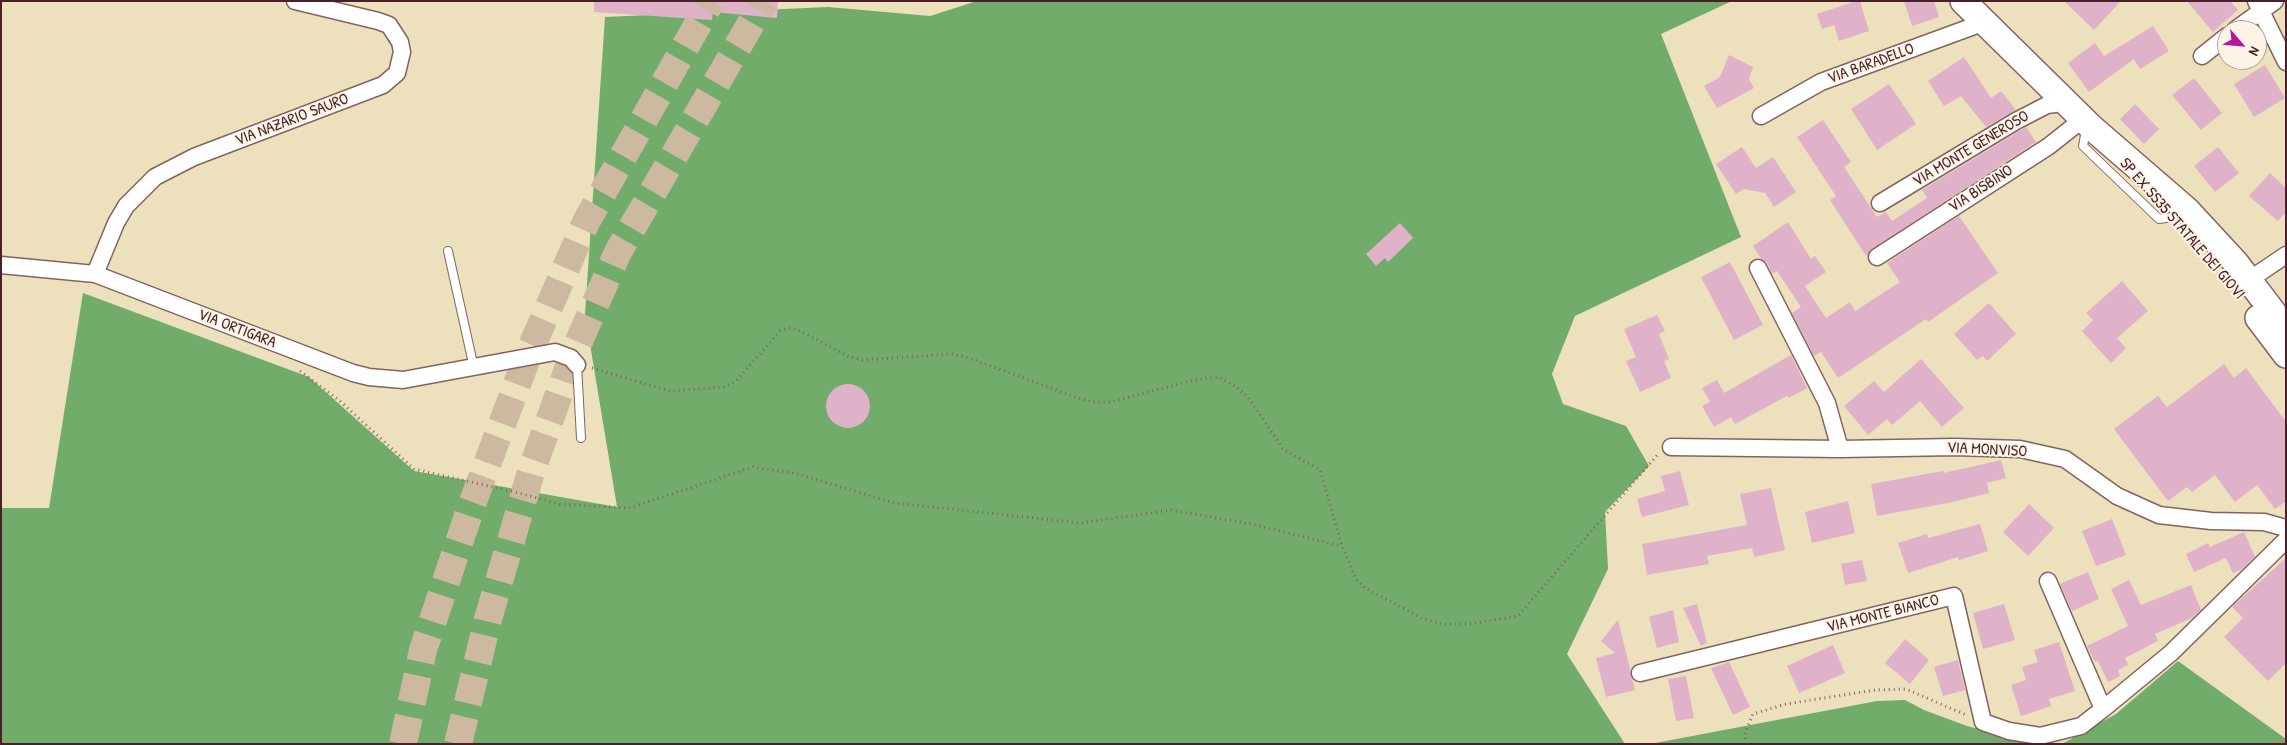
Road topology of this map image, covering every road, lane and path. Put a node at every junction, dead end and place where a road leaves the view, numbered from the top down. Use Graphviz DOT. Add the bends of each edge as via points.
graph roads {
  1 [pos="295,1"];
  2 [pos="1963,1"];
  3 [pos="2275,1"];
  4 [pos="2258,6"];
  5 [pos="2245,20"];
  6 [pos="1984,22"];
  7 [pos="2217,44"];
  8 [pos="2202,56"];
  9 [pos="2286,62"];
  10 [pos="2062,99"];
  11 [pos="1761,116"];
  12 [pos="2088,124"];
  13 [pos="1880,203"];
  14 [pos="2192,237"];
  15 [pos="448,251"];
  16 [pos="2286,255"];
  17 [pos="1877,257"];
  18 [pos="1,265"];
  19 [pos="1758,268"];
  20 [pos="95,274"];
  21 [pos="2249,280"];
  22 [pos="2286,329"];
  23 [pos="303,354"];
  24 [pos="2286,355"];
  25 [pos="577,365"];
  26 [pos="474,368"];
  27 [pos="581,438"];
  28 [pos="1671,447"];
  29 [pos="1840,449"];
  30 [pos="2286,528"];
  31 [pos="2286,540"];
  32 [pos="1342,546"];
  33 [pos="2048,581"];
  34 [pos="1640,673"];
  35 [pos="2103,709"];
  36 [pos="1983,722"];
  37 [pos="1745,744"];
  1 -- 20 [label="street, VIA NAZARIO SAURO" via="389,25 400,42 402,52 397,73 383,85 194,157 155,177 126,206"];
  2 -- 6 [label="main road, SP EX SS35 STATALE DEI GIOVI"];
  3 -- 4 [label="street"];
  4 -- 5 [label="street"];
  4 -- 9 [label="street"];
  6 -- 10 [label="main road, SP EX SS35 STATALE DEI GIOVI"];
  6 -- 11 [label="street, VIA BARADELLO" via="1821,82"];
  7 -- 8 [label="street"];
  10 -- 12 [label="main road, SP EX SS35 STATALE DEI GIOVI"];
  10 -- 13 [label="street, VIA MONTE GENEROSO" via="2016,121"];
  12 -- 14 [label="main road, SP EX SS35 STATALE DEI GIOVI"];
  12 -- 17 [label="street, VIA BISBINO"];
  12 -- 21 [label="main road, SP EX SS35 STATALE DEI GIOVI" via="2187,210"];
  14 -- 21 [label="main road" via="2218,254 2240,280"];
  14 -- 24 [label="main road, SP EX SS35 STATALE DEI GIOVI" via="2226,274"];
  15 -- 26 [label="lane"];
  16 -- 21 [label="street"];
  18 -- 20 [label="street, VIA ORTIGARA"];
  19 -- 29 [label="street" via="1827,403"];
  20 -- 23 [label="street, VIA ORTIGARA"];
  21 -- 22 [label="main road, SP EX SS35 STATALE DEI GIOVI"];
  23 -- 26 [label="street, VIA ORTIGARA" via="352,373 390,379 403,380"];
  23 -- 32 [label="path" via="300,370 340,401 414,468 553,503 629,508 753,467 794,473 896,503 1081,522 1171,510 1251,524"];
  25 -- 26 [label="street, VIA ORTIGARA" via="571,358 555,352"];
  25 -- 27 [label="lane"];
  25 -- 32 [label="path" via="670,391 724,387 736,381 780,331 789,328 862,360 952,354 1093,402 1110,402 1199,379 1219,377 1248,397 1283,449 1320,470"];
  28 -- 29 [label="street, VIA MONVISO"];
  28 -- 32 [label="path" via="1657,454 1518,616 1468,624 1441,624 1422,618 1365,588 1356,579"];
  29 -- 30 [label="street, VIA MONVISO" via="2020,449 2065,459 2118,496 2160,516 2264,522"];
  31 -- 35 [label="street" via="2171,653"];
  33 -- 35 [label="street"];
  34 -- 36 [label="street, VIA MONTE BIANCO" via="1954,596"];
  35 -- 36 [label="street" via="2081,726 2040,736"];
  36 -- 37 [label="path" via="1906,689 1875,690 1786,704 1753,714 1745,733"];
}
